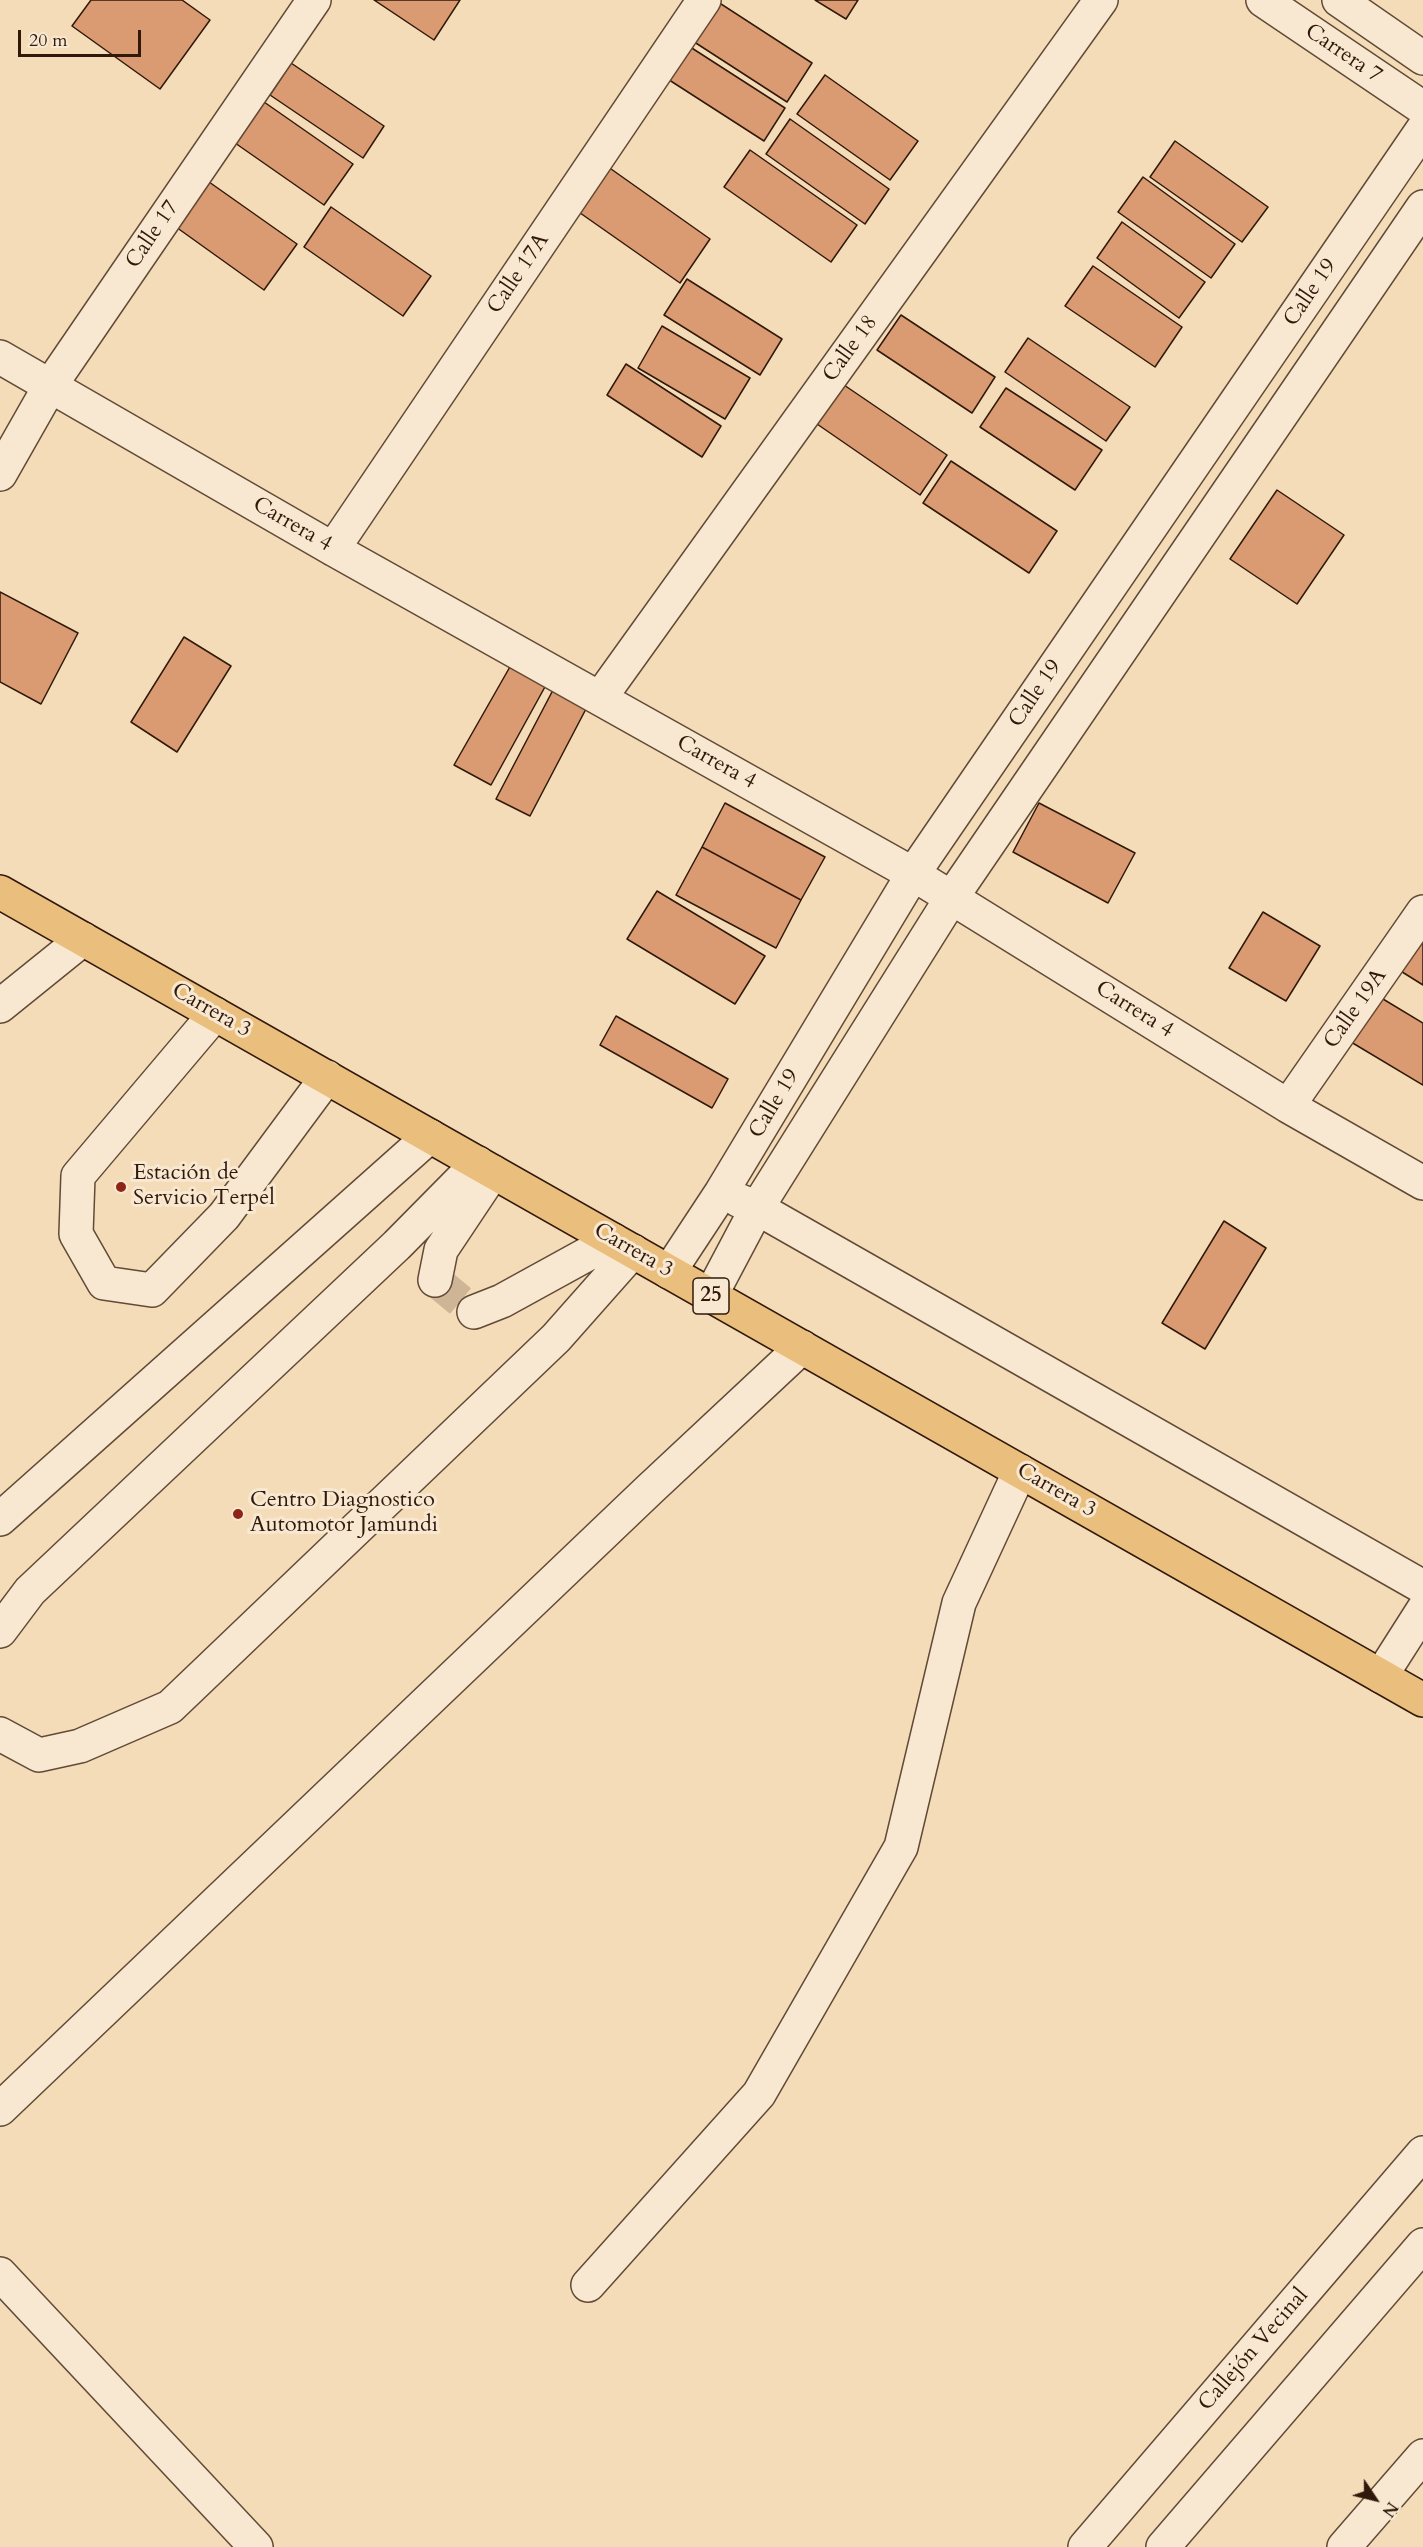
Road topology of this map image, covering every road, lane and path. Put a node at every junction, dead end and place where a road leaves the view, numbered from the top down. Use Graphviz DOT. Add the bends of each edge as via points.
graph roads {
  1 [pos="314,0"];
  2 [pos="704,0"];
  3 [pos="1101,0"];
  4 [pos="1263,0"];
  5 [pos="1339,0"];
  6 [pos="1423,58"];
  7 [pos="1423,108"];
  8 [pos="1423,129"];
  9 [pos="1423,207"];
  10 [pos="0,357"];
  11 [pos="50,386"];
  12 [pos="0,474"];
  13 [pos="333,549"];
  14 [pos="600,698"];
  15 [pos="913,874"];
  16 [pos="0,891"];
  17 [pos="952,897"];
  18 [pos="1423,912"];
  19 [pos="83,939"];
  20 [pos="0,1006"];
  21 [pos="215,1014"];
  22 [pos="327,1077"];
  23 [pos="1288,1106"];
  24 [pos="430,1136"];
  25 [pos="485,1167"];
  26 [pos="1423,1183"];
  27 [pos="721,1193"];
  28 [pos="757,1208"];
  29 [pos="623,1245"];
  30 [pos="669,1272"];
  31 [pos="435,1280"];
  32 [pos="711,1295"];
  33 [pos="474,1312"];
  34 [pos="802,1347"];
  35 [pos="1020,1471"];
  36 [pos="0,1519"];
  37 [pos="1423,1587"];
  38 [pos="1423,1610"];
  39 [pos="0,1631"];
  40 [pos="1381,1676"];
  41 [pos="1423,1700"];
  42 [pos="0,1734"];
  43 [pos="0,2109"];
  44 [pos="1423,2153"];
  45 [pos="1423,2245"];
  46 [pos="0,2274"];
  47 [pos="588,2285"];
  48 [pos="1423,2456"];
  49 [pos="256,2547"];
  50 [pos="1085,2547"];
  51 [pos="1163,2547"];
  52 [pos="1344,2547"];
  1 -- 11 [label="street, Calle 17"];
  2 -- 13 [label="street, Calle 17A"];
  3 -- 14 [label="street, Calle 18"];
  4 -- 7 [label="street, Carrera 7"];
  5 -- 6 [label="street, Carrera 7"];
  8 -- 15 [label="street, Calle 19"];
  9 -- 17 [label="street, Calle 19"];
  10 -- 11 [label="street, Carrera 4"];
  11 -- 12 [label="street, Calle 17"];
  11 -- 13 [label="street, Carrera 4"];
  13 -- 14 [label="street, Carrera 4"];
  14 -- 15 [label="street, Carrera 4"];
  15 -- 17 [label="street, Carrera 4"];
  15 -- 27 [label="street, Calle 19"];
  16 -- 19 [label="highway, Carrera 3 / 25"];
  17 -- 23 [label="street, Carrera 4"];
  17 -- 28 [label="street, Calle 19"];
  18 -- 23 [label="street, Calle 19A"];
  19 -- 20 [label="street"];
  19 -- 21 [label="highway, Carrera 3 / 25"];
  21 -- 22 [label="highway, Carrera 3 / 25"];
  21 -- 22 [label="street" via="78,1176 76,1233 104,1283 152,1290 224,1216"];
  22 -- 24 [label="highway, Carrera 3 / 25"];
  23 -- 26 [label="street, Carrera 4"];
  24 -- 25 [label="highway, Carrera 3 / 25"];
  24 -- 36 [label="street"];
  25 -- 29 [label="highway, Carrera 3 / 25"];
  25 -- 31 [label="street" via="441,1250"];
  25 -- 39 [label="street" via="30,1591"];
  27 -- 28 [label="street"];
  27 -- 30 [label="street, Calle 19"];
  28 -- 32 [label="street, Calle 19"];
  28 -- 37 [label="street"];
  29 -- 30 [label="highway, Carrera 3 / 25"];
  29 -- 33 [label="street"];
  29 -- 42 [label="street" via="556,1338 170,1707 80,1746 39,1755"];
  30 -- 32 [label="highway, Carrera 3 / 25"];
  32 -- 34 [label="highway, Carrera 3 / 25"];
  34 -- 35 [label="highway, Carrera 3 / 25"];
  34 -- 43 [label="street"];
  35 -- 40 [label="highway, Carrera 3 / 25"];
  35 -- 47 [label="street" via="959,1603 901,1847 759,2094"];
  38 -- 40 [label="street"];
  40 -- 41 [label="highway, Carrera 3 / 25"];
  44 -- 50 [label="street, Callejón Vecinal"];
  45 -- 51 [label="street"];
  46 -- 49 [label="street"];
  48 -- 52 [label="street"];
}
